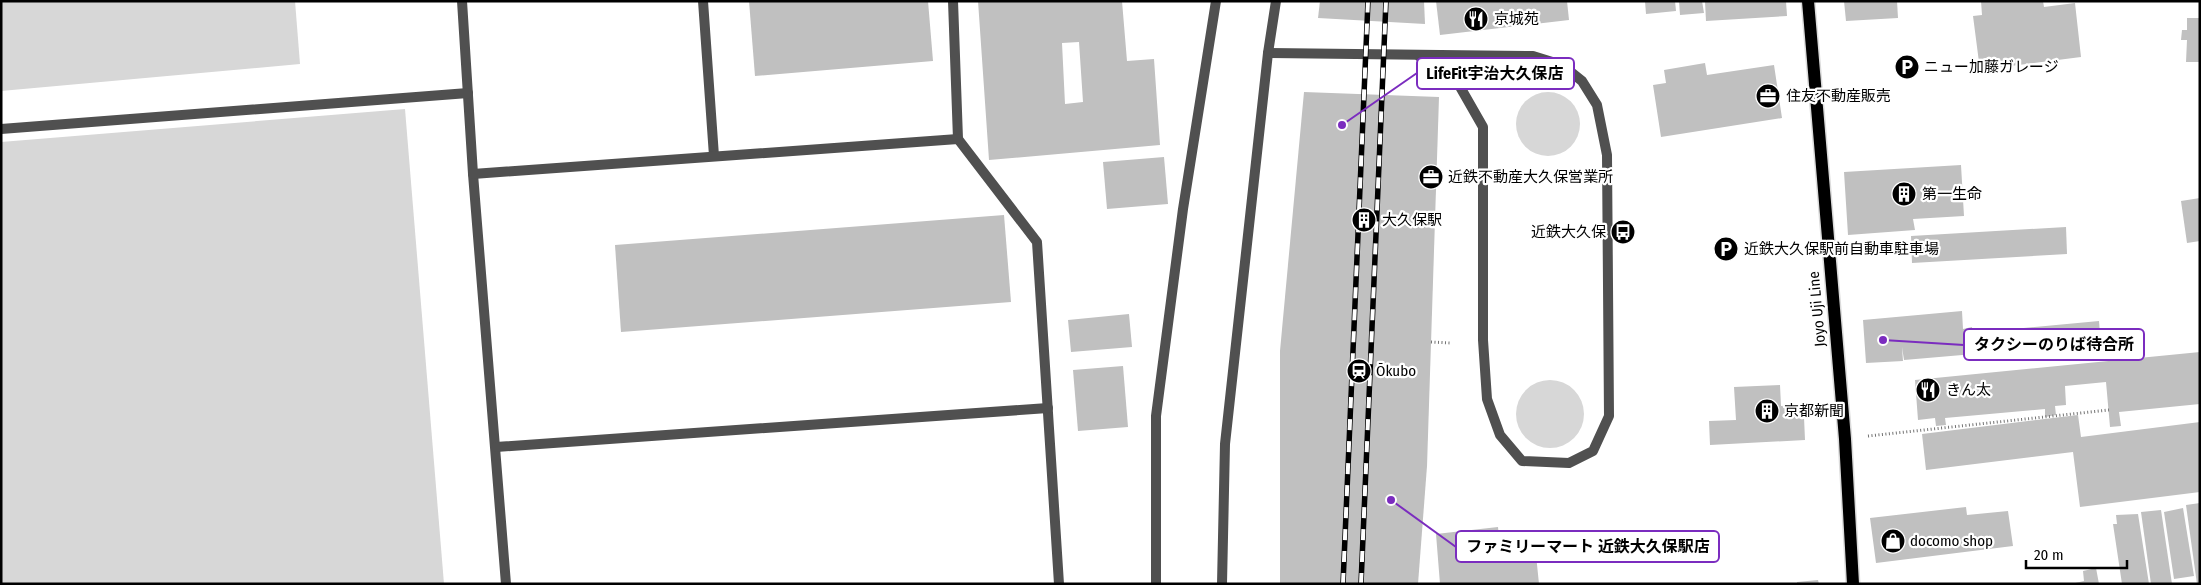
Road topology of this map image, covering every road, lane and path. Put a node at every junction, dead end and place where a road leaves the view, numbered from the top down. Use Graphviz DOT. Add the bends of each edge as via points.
graph roads {
  1 [pos="462,1"];
  2 [pos="703,1"];
  3 [pos="953,1"];
  4 [pos="1216,1"];
  5 [pos="1276,1"];
  6 [pos="1808,1"];
  7 [pos="1268,53"];
  8 [pos="1417,55"];
  9 [pos="468,93"];
  10 [pos="1,129"];
  11 [pos="958,139"];
  12 [pos="714,156"];
  13 [pos="474,174"];
  14 [pos="1431,342"];
  15 [pos="1451,343"];
  16 [pos="1048,408"];
  17 [pos="2109,410"];
  18 [pos="1845,439"];
  19 [pos="496,447"];
  20 [pos="506,584"];
  21 [pos="1059,584"];
  22 [pos="1156,584"];
  23 [pos="1222,584"];
  24 [pos="1853,584"];
  1 -- 9 [label="street"];
  2 -- 12 [label="street"];
  3 -- 11 [label="street"];
  4 -- 22 [label="street" via="1182,209 1156,416"];
  5 -- 7 [label="street"];
  6 -- 18 [label="main road, Joyo Uji Line"];
  7 -- 8 [label="street"];
  7 -- 23 [label="street" via="1225,444"];
  8 -- 8 [label="street" via="1533,56 1562,65 1582,81 1597,105 1607,154 1609,416 1593,451 1569,463 1522,461 1500,434 1487,399 1483,127 1455,78"];
  9 -- 10 [label="street"];
  9 -- 13 [label="street"];
  11 -- 12 [label="street"];
  11 -- 16 [label="street" via="1037,242"];
  12 -- 13 [label="street"];
  13 -- 19 [label="street"];
  14 -- 15 [label="path"];
  16 -- 19 [label="street"];
  16 -- 21 [label="street"];
  17 -- 18 [label="path"];
  18 -- 24 [label="main road, Joyo Uji Line"];
  19 -- 20 [label="street"];
}
